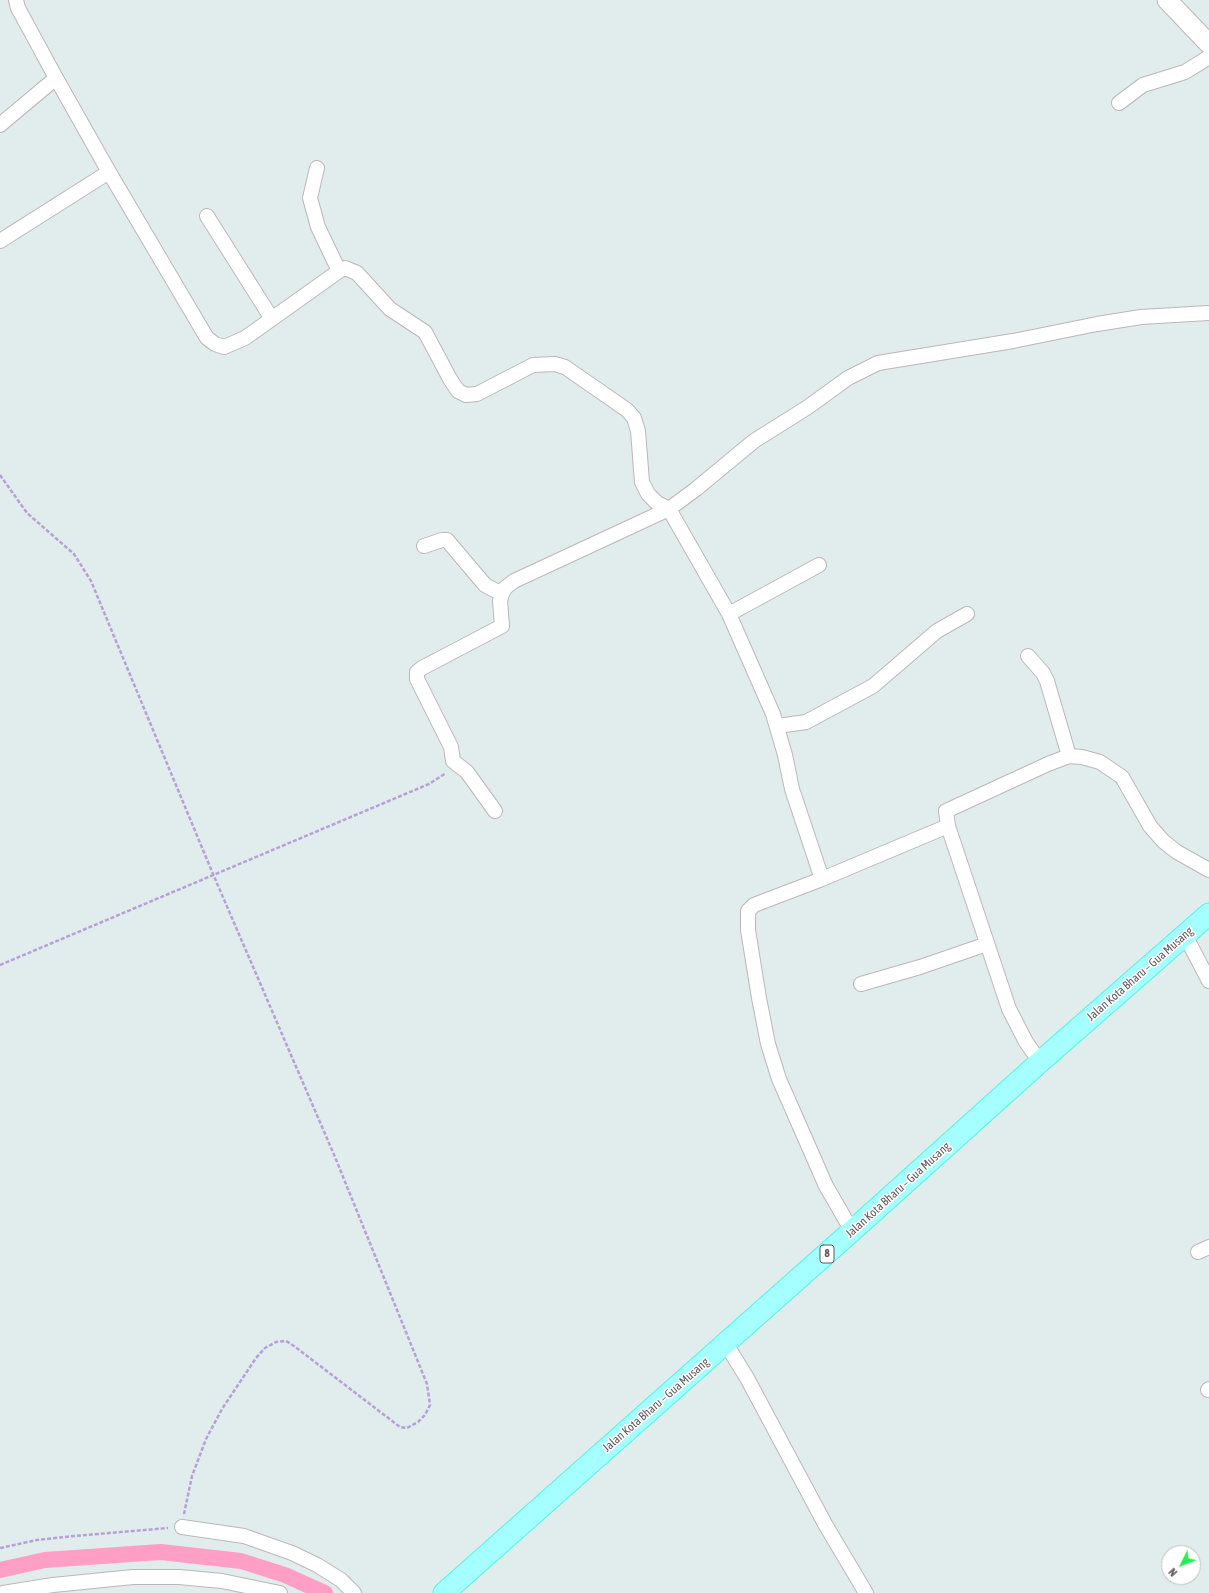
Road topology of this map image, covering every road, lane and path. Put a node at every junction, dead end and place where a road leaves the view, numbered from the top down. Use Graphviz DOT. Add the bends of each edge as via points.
graph roads {
  1 [pos="16,0"];
  2 [pos="1167,0"];
  3 [pos="1209,44"];
  4 [pos="1209,57"];
  5 [pos="56,78"];
  6 [pos="1119,103"];
  7 [pos="0,125"];
  8 [pos="317,168"];
  9 [pos="109,172"];
  10 [pos="207,216"];
  11 [pos="0,241"];
  12 [pos="338,271"];
  13 [pos="1209,313"];
  14 [pos="272,319"];
  15 [pos="0,475"];
  16 [pos="669,509"];
  17 [pos="424,546"];
  18 [pos="819,565"];
  19 [pos="502,594"];
  20 [pos="729,614"];
  21 [pos="967,614"];
  22 [pos="1028,656"];
  23 [pos="778,726"];
  24 [pos="1069,756"];
  25 [pos="452,761"];
  26 [pos="495,811"];
  27 [pos="948,826"];
  28 [pos="1209,870"];
  29 [pos="213,874"];
  30 [pos="822,879"];
  31 [pos="1209,914"];
  32 [pos="1184,935"];
  33 [pos="986,944"];
  34 [pos="0,965"];
  35 [pos="1209,981"];
  36 [pos="861,984"];
  37 [pos="1040,1062"];
  38 [pos="852,1231"];
  39 [pos="726,1344"];
  40 [pos="182,1528"];
  41 [pos="0,1548"];
  42 [pos="4,1593"];
  43 [pos="280,1593"];
  44 [pos="354,1593"];
  45 [pos="444,1593"];
  46 [pos="866,1593"];
  1 -- 5 [label="street"];
  2 -- 3 [label="main road"];
  4 -- 6 [label="street" via="1185,72 1143,85"];
  5 -- 7 [label="street"];
  5 -- 9 [label="street"];
  8 -- 12 [label="street" via="310,198 318,227"];
  9 -- 11 [label="street"];
  9 -- 14 [label="street" via="207,338 224,347 234,344"];
  10 -- 14 [label="street"];
  12 -- 14 [label="street"];
  12 -- 16 [label="street" via="345,268 357,273 390,309 425,332 450,379 458,390 466,395 477,394 533,365 555,364 565,367 627,410 634,418 638,431 642,482 648,494 657,503"];
  13 -- 16 [label="street" via="1141,317 878,363 848,378 754,441"];
  15 -- 29 [label="path" via="27,513 74,554 91,581"];
  16 -- 19 [label="street" via="514,581"];
  16 -- 20 [label="street"];
  17 -- 19 [label="street" via="447,540 485,585"];
  18 -- 20 [label="street"];
  19 -- 25 [label="street" via="502,626 417,672 417,679 451,747"];
  20 -- 23 [label="street"];
  21 -- 23 [label="street" via="937,631 873,686 806,722"];
  22 -- 24 [label="street" via="1047,681"];
  23 -- 30 [label="street" via="792,789"];
  24 -- 27 [label="street" via="948,809"];
  24 -- 28 [label="street" via="1100,762 1117,773 1130,789 1150,826 1163,841"];
  25 -- 26 [label="street" via="467,772"];
  25 -- 29 [label="path" via="449,770 429,784"];
  27 -- 30 [label="street"];
  27 -- 33 [label="street"];
  29 -- 34 [label="path"];
  29 -- 40 [label="path" via="338,1164 427,1384 430,1405 418,1422 407,1428 400,1427 294,1346 286,1341 276,1342 256,1358 206,1439 192,1476"];
  30 -- 38 [label="street" via="754,905 748,911 748,930 768,1044 779,1079 826,1186"];
  31 -- 32 [label="main road, Jalan Kota Bharu – Gua Musang / 8"];
  32 -- 35 [label="street"];
  32 -- 37 [label="main road, Jalan Kota Bharu – Gua Musang / 8"];
  33 -- 36 [label="street"];
  33 -- 37 [label="street" via="1009,1009"];
  37 -- 38 [label="main road, Jalan Kota Bharu – Gua Musang / 8"];
  38 -- 39 [label="main road, Jalan Kota Bharu – Gua Musang / 8"];
  39 -- 45 [label="main road, Jalan Kota Bharu – Gua Musang / 8"];
  39 -- 46 [label="street"];
  40 -- 41 [label="path" via="37,1540"];
  40 -- 44 [label="street" via="244,1536 292,1553 342,1580"];
  42 -- 43 [label="street" via="60,1584 133,1577 179,1577 222,1581"];
}
